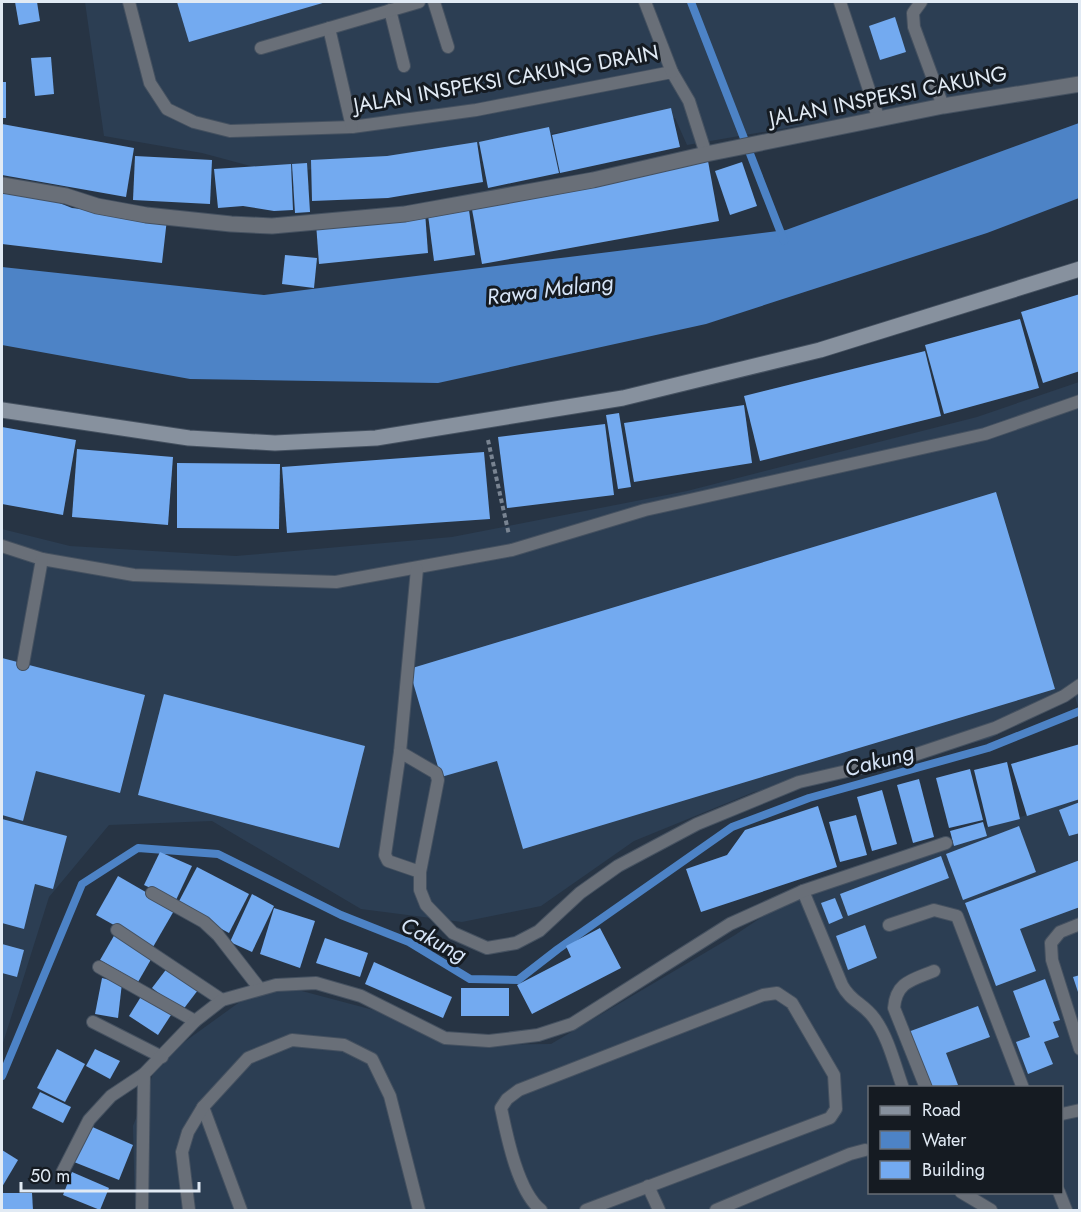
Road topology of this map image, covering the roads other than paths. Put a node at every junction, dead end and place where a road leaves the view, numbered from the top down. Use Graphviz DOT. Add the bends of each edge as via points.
graph roads {
  1 [pos="129,2"];
  2 [pos="419,2"];
  3 [pos="434,2"];
  4 [pos="645,2"];
  5 [pos="840,2"];
  6 [pos="921,2"];
  7 [pos="390,10"];
  8 [pos="329,28"];
  9 [pos="448,47"];
  10 [pos="261,48"];
  11 [pos="404,66"];
  12 [pos="672,72"];
  13 [pos="1080,84"];
  14 [pos="943,106"];
  15 [pos="879,120"];
  16 [pos="352,127"];
  17 [pos="706,154"];
  18 [pos="2,185"];
  19 [pos="1080,269"];
  20 [pos="1080,401"];
  21 [pos="2,410"];
  22 [pos="2,546"];
  23 [pos="42,559"];
  24 [pos="417,569"];
  25 [pos="23,664"];
  26 [pos="1080,685"];
  27 [pos="400,752"];
  28 [pos="946,843"];
  29 [pos="420,872"];
  30 [pos="803,891"];
  31 [pos="152,893"];
  32 [pos="1080,924"];
  33 [pos="889,925"];
  34 [pos="117,930"];
  35 [pos="99,968"];
  36 [pos="934,971"];
  37 [pos="260,989"];
  38 [pos="222,1000"];
  39 [pos="195,1021"];
  40 [pos="93,1022"];
  41 [pos="1080,1049"];
  42 [pos="162,1057"];
  43 [pos="144,1074"];
  44 [pos="902,1086"];
  45 [pos="925,1086"];
  46 [pos="1022,1086"];
  47 [pos="203,1107"];
  48 [pos="1080,1110"];
  49 [pos="1063,1114"];
  50 [pos="865,1150"];
  51 [pos="62,1173"];
  52 [pos="648,1186"];
  53 [pos="964,1194"];
  54 [pos="1060,1194"];
  55 [pos="142,1210"];
  56 [pos="189,1210"];
  57 [pos="241,1210"];
  58 [pos="419,1210"];
  59 [pos="541,1210"];
  60 [pos="586,1210"];
  61 [pos="659,1210"];
  62 [pos="716,1210"];
  63 [pos="990,1210"];
  64 [pos="1066,1210"];
  1 -- 16 [label="lane, JALAN INSPEKSI CAKUNG DRAIN" via="150,83 167,109 194,122 230,131"];
  2 -- 7 [label="lane"];
  3 -- 9 [label="lane"];
  4 -- 12 [label="lane"];
  5 -- 15 [label="lane"];
  6 -- 14 [label="lane" via="913,13 914,27"];
  7 -- 8 [label="lane"];
  7 -- 11 [label="lane"];
  8 -- 10 [label="lane"];
  8 -- 16 [label="lane"];
  12 -- 16 [label="lane, JALAN INSPEKSI CAKUNG DRAIN" via="476,110"];
  12 -- 17 [label="lane, JALAN INSPEKSI CAKUNG DRAIN" via="689,101"];
  13 -- 14 [label="street, JALAN INSPEKSI CAKUNG"];
  14 -- 15 [label="street, JALAN INSPEKSI CAKUNG"];
  15 -- 17 [label="street, JALAN INSPEKSI CAKUNG"];
  17 -- 18 [label="street" via="593,180 405,214 272,225 146,215"];
  19 -- 21 [label="street" via="820,350 623,398 376,438 274,443 189,438"];
  20 -- 24 [label="lane" via="985,434 645,510 512,550"];
  22 -- 23 [label="lane"];
  23 -- 24 [label="lane" via="134,575 177,578 336,582"];
  23 -- 25 [label="lane"];
  24 -- 27 [label="lane"];
  26 -- 29 [label="lane" via="995,728 908,757 799,782 697,824 618,866 580,893 539,931 516,943 487,948 453,933 426,905 420,890"];
  27 -- 29 [label="lane" via="436,773 438,780"];
  27 -- 29 [label="lane" via="385,855 388,861"];
  28 -- 30 [label="lane"];
  30 -- 37 [label="lane" via="716,931 572,1024 552,1032 472,1041 445,1038 361,996 316,984"];
  30 -- 44 [label="lane" via="842,985 850,999 864,1006 876,1020"];
  31 -- 37 [label="lane" via="204,922"];
  32 -- 41 [label="lane" via="1060,932 1051,943 1052,960"];
  33 -- 46 [label="lane" via="934,910 957,916"];
  34 -- 38 [label="lane"];
  35 -- 39 [label="lane"];
  36 -- 45 [label="lane" via="906,982 895,994 894,1008"];
  37 -- 38 [label="lane"];
  38 -- 39 [label="lane"];
  39 -- 42 [label="lane"];
  40 -- 42 [label="lane"];
  42 -- 43 [label="lane"];
  43 -- 51 [label="lane" via="111,1096 89,1120"];
  43 -- 55 [label="lane"];
  47 -- 56 [label="lane" via="188,1132 182,1152"];
  47 -- 57 [label="lane"];
  47 -- 58 [label="lane" via="248,1058 292,1040 344,1045 372,1059 382,1075"];
  48 -- 49 [label="lane"];
  50 -- 62 [label="lane"];
  52 -- 59 [label="lane" via="830,1118 836,1109 834,1075 792,1003 777,993 763,995 519,1090 507,1099 501,1108 507,1137 532,1203"];
  52 -- 60 [label="lane"];
  52 -- 61 [label="lane"];
  53 -- 63 [label="lane"];
  54 -- 64 [label="lane"];
}
